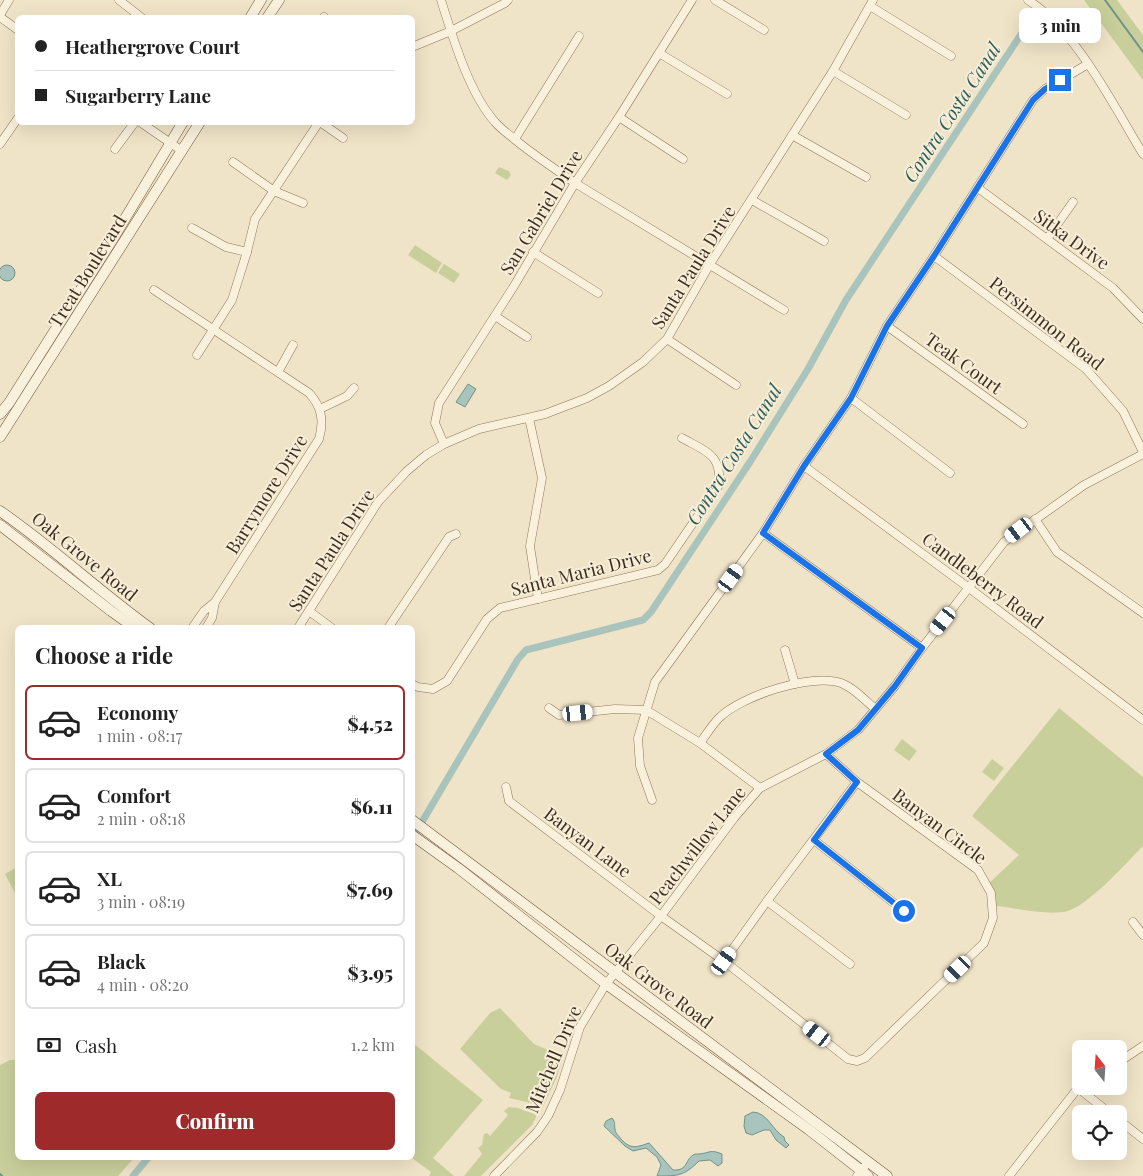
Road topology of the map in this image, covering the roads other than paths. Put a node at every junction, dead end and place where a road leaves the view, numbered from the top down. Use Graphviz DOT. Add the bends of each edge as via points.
graph roads {
  1 [pos="9,0"];
  2 [pos="119,0"];
  3 [pos="261,0"];
  4 [pos="278,0"];
  5 [pos="440,0"];
  6 [pos="508,0"];
  7 [pos="692,0"];
  8 [pos="715,0"];
  9 [pos="1028,0"];
  10 [pos="871,3"];
  11 [pos="138,15"];
  12 [pos="252,15"];
  13 [pos="269,15"];
  14 [pos="0,16"];
  15 [pos="15,28"];
  16 [pos="451,30"];
  17 [pos="764,30"];
  18 [pos="579,36"];
  19 [pos="415,46"];
  20 [pos="659,53"];
  21 [pos="951,56"];
  22 [pos="1088,64"];
  23 [pos="833,71"];
  24 [pos="727,94"];
  25 [pos="906,115"];
  26 [pos="619,117"];
  27 [pos="15,122"];
  28 [pos="133,125"];
  29 [pos="144,125"];
  30 [pos="182,125"];
  31 [pos="198,125"];
  32 [pos="317,125"];
  33 [pos="324,125"];
  34 [pos="792,135"];
  35 [pos="343,138"];
  36 [pos="515,139"];
  37 [pos="0,144"];
  38 [pos="170,144"];
  39 [pos="115,149"];
  40 [pos="182,151"];
  41 [pos="1143,154"];
  42 [pos="683,159"];
  43 [pos="233,162"];
  44 [pos="866,177"];
  45 [pos="575,183"];
  46 [pos="978,188"];
  47 [pos="274,191"];
  48 [pos="752,200"];
  49 [pos="1073,202"];
  50 [pos="303,203"];
  51 [pos="192,228"];
  52 [pos="1047,239"];
  53 [pos="824,241"];
  54 [pos="247,252"];
  55 [pos="533,252"];
  56 [pos="934,256"];
  57 [pos="710,264"];
  58 [pos="154,290"];
  59 [pos="598,292"];
  60 [pos="784,310"];
  61 [pos="495,316"];
  62 [pos="1143,319"];
  63 [pos="887,326"];
  64 [pos="214,331"];
  65 [pos="527,337"];
  66 [pos="667,339"];
  67 [pos="293,345"];
  68 [pos="197,355"];
  69 [pos="278,372"];
  70 [pos="736,385"];
  71 [pos="354,388"];
  72 [pos="851,398"];
  73 [pos="320,409"];
  74 [pos="0,414"];
  75 [pos="530,418"];
  76 [pos="1023,424"];
  77 [pos="0,437"];
  78 [pos="682,438"];
  79 [pos="444,444"];
  80 [pos="1143,453"];
  81 [pos="804,466"];
  82 [pos="950,472"];
  83 [pos="0,511"];
  84 [pos="1035,519"];
  85 [pos="0,525"];
  86 [pos="763,533"];
  87 [pos="456,534"];
  88 [pos="970,588"];
  89 [pos="538,599"];
  90 [pos="215,602"];
  91 [pos="309,611"];
  92 [pos="1143,613"];
  93 [pos="131,625"];
  94 [pos="146,625"];
  95 [pos="194,625"];
  96 [pos="208,625"];
  97 [pos="300,625"];
  98 [pos="328,625"];
  99 [pos="390,625"];
  100 [pos="922,648"];
  101 [pos="785,650"];
  102 [pos="795,684"];
  103 [pos="415,686"];
  104 [pos="549,708"];
  105 [pos="875,709"];
  106 [pos="646,710"];
  107 [pos="1143,720"];
  108 [pos="700,743"];
  109 [pos="826,754"];
  110 [pos="857,782"];
  111 [pos="506,787"];
  112 [pos="760,788"];
  113 [pos="652,800"];
  114 [pos="415,822"];
  115 [pos="415,837"];
  116 [pos="814,840"];
  117 [pos="428,846"];
  118 [pos="463,859"];
  119 [pos="766,901"];
  120 [pos="904,911"];
  121 [pos="661,916"];
  122 [pos="1133,922"];
  123 [pos="1143,935"];
  124 [pos="724,961"];
  125 [pos="850,964"];
  126 [pos="616,972"];
  127 [pos="606,984"];
  128 [pos="1143,1046"];
  129 [pos="1128,1056"];
  130 [pos="1073,1095"];
  131 [pos="1088,1095"];
  132 [pos="1100,1105"];
  133 [pos="1127,1126"];
  134 [pos="1143,1139"];
  135 [pos="868,1162"];
  136 [pos="862,1174"];
  137 [pos="494,1176"];
  138 [pos="887,1176"];
  139 [pos="1009,1176"];
  1 -- 14 [label="street"];
  2 -- 11 [label="street"];
  3 -- 12 [label="main road"];
  4 -- 13 [label="main road"];
  5 -- 16 [label="street"];
  6 -- 16 [label="street"];
  7 -- 20 [label="street, San Gabriel Drive"];
  8 -- 17 [label="street"];
  9 -- 22 [label="street" via="1063,30"];
  10 -- 21 [label="street"];
  10 -- 23 [label="street, Santa Paula Drive"];
  14 -- 15 [label="street"];
  16 -- 19 [label="street"];
  16 -- 36 [label="street" via="478,99 496,123"];
  18 -- 36 [label="street"];
  20 -- 24 [label="street"];
  20 -- 26 [label="street, San Gabriel Drive"];
  22 -- 41 [label="street"];
  22 -- 46 [label="street" via="1045,89 1033,100"];
  23 -- 25 [label="street"];
  23 -- 34 [label="street, Santa Paula Drive"];
  26 -- 42 [label="street"];
  26 -- 45 [label="street, San Gabriel Drive"];
  27 -- 37 [label="street"];
  28 -- 39 [label="street"];
  29 -- 38 [label="street"];
  30 -- 38 [label="main road, Treat Boulevard"];
  31 -- 40 [label="main road, Treat Boulevard"];
  32 -- 47 [label="street"];
  33 -- 35 [label="street"];
  34 -- 44 [label="street"];
  34 -- 48 [label="street, Santa Paula Drive"];
  36 -- 45 [label="street"];
  38 -- 40 [label="street"];
  38 -- 74 [label="main road, Treat Boulevard"];
  40 -- 77 [label="main road, Treat Boulevard"];
  43 -- 47 [label="street"];
  45 -- 55 [label="street, San Gabriel Drive"];
  45 -- 57 [label="street"];
  46 -- 52 [label="street, Sitka Drive"];
  46 -- 56 [label="street"];
  47 -- 50 [label="street"];
  47 -- 54 [label="street" via="255,219"];
  48 -- 53 [label="street"];
  48 -- 57 [label="street, Santa Paula Drive"];
  49 -- 52 [label="street"];
  51 -- 54 [label="street" via="226,247"];
  52 -- 62 [label="street, Sitka Drive" via="1113,288"];
  54 -- 64 [label="street" via="232,300"];
  55 -- 59 [label="street"];
  55 -- 61 [label="street, San Gabriel Drive"];
  56 -- 63 [label="street"];
  56 -- 80 [label="street, Persimmon Road" via="1086,369 1123,411"];
  57 -- 60 [label="street"];
  57 -- 66 [label="street, Santa Paula Drive"];
  58 -- 64 [label="street"];
  61 -- 65 [label="street"];
  61 -- 79 [label="street, San Gabriel Drive" via="439,403 435,423"];
  63 -- 72 [label="street"];
  63 -- 76 [label="street, Teak Court"];
  64 -- 68 [label="street"];
  64 -- 69 [label="street"];
  66 -- 70 [label="street"];
  66 -- 75 [label="street, Santa Paula Drive" via="643,362 609,386 566,407"];
  67 -- 69 [label="street"];
  69 -- 73 [label="street" via="309,392"];
  71 -- 73 [label="street" via="347,396"];
  72 -- 81 [label="street"];
  72 -- 82 [label="street"];
  73 -- 90 [label="street, Barrymore Drive" via="323,425 319,439"];
  75 -- 79 [label="street, Santa Paula Drive" via="479,429"];
  75 -- 89 [label="street" via="542,478 530,546"];
  78 -- 89 [label="street, Santa Maria Drive" via="716,460 719,484 668,561 658,570"];
  79 -- 91 [label="street, Santa Paula Drive" via="407,471 378,502"];
  80 -- 84 [label="street, Peachwillow Lane" via="1084,485"];
  81 -- 86 [label="street"];
  81 -- 88 [label="street, Candleberry Road"];
  83 -- 94 [label="main road, Oak Grove Road"];
  84 -- 88 [label="street, Peachwillow Lane" via="1004,542"];
  84 -- 92 [label="street" via="1057,552"];
  85 -- 93 [label="main road, Oak Grove Road"];
  86 -- 100 [label="street"];
  86 -- 106 [label="street" via="656,682"];
  87 -- 99 [label="street" via="449,537"];
  88 -- 100 [label="street, Peachwillow Lane"];
  88 -- 107 [label="street, Candleberry Road"];
  89 -- 103 [label="street, Santa Maria Drive" via="500,608 487,618 447,681 433,689"];
  90 -- 95 [label="street, Barrymore Drive"];
  90 -- 96 [label="street, Barrymore Drive"];
  91 -- 97 [label="street, Santa Paula Drive"];
  91 -- 98 [label="street"];
  100 -- 105 [label="street, Peachwillow Lane"];
  101 -- 102 [label="street"];
  102 -- 105 [label="street" via="818,680 841,683"];
  102 -- 108 [label="street" via="734,707 719,718"];
  104 -- 106 [label="street" via="559,715 615,709"];
  105 -- 109 [label="street, Peachwillow Lane" via="858,730"];
  106 -- 108 [label="street"];
  106 -- 113 [label="street" via="638,738 640,766"];
  108 -- 112 [label="street"];
  109 -- 110 [label="street, Banyan Circle"];
  109 -- 112 [label="street, Peachwillow Lane"];
  110 -- 116 [label="street"];
  110 -- 124 [label="street, Banyan Circle" via="978,870 991,893 993,918 984,943 864,1058 857,1061 848,1059"];
  111 -- 121 [label="street, Banyan Lane" via="509,801"];
  112 -- 121 [label="street, Peachwillow Lane"];
  114 -- 118 [label="main road, Oak Grove Road"];
  115 -- 117 [label="main road, Oak Grove Road"];
  116 -- 119 [label="street"];
  116 -- 120 [label="street"];
  117 -- 118 [label="main road" via="433,844 454,860"];
  117 -- 127 [label="main road, Oak Grove Road"];
  118 -- 126 [label="main road, Oak Grove Road"];
  119 -- 124 [label="street"];
  119 -- 125 [label="street"];
  121 -- 124 [label="street, Banyan Circle"];
  121 -- 126 [label="street, Peachwillow Lane"];
  122 -- 123 [label="street"];
  126 -- 127 [label="street, Mitchell Drive"];
  126 -- 135 [label="main road, Oak Grove Road"];
  127 -- 136 [label="main road, Oak Grove Road" via="808,1130"];
  127 -- 137 [label="street, Mitchell Drive" via="580,1027 548,1116 537,1132"];
  128 -- 129 [label="street"];
  130 -- 139 [label="street"];
  131 -- 132 [label="street"];
  133 -- 134 [label="street"];
  135 -- 136 [label="street"];
  135 -- 138 [label="main road, Oak Grove Road"];
}
